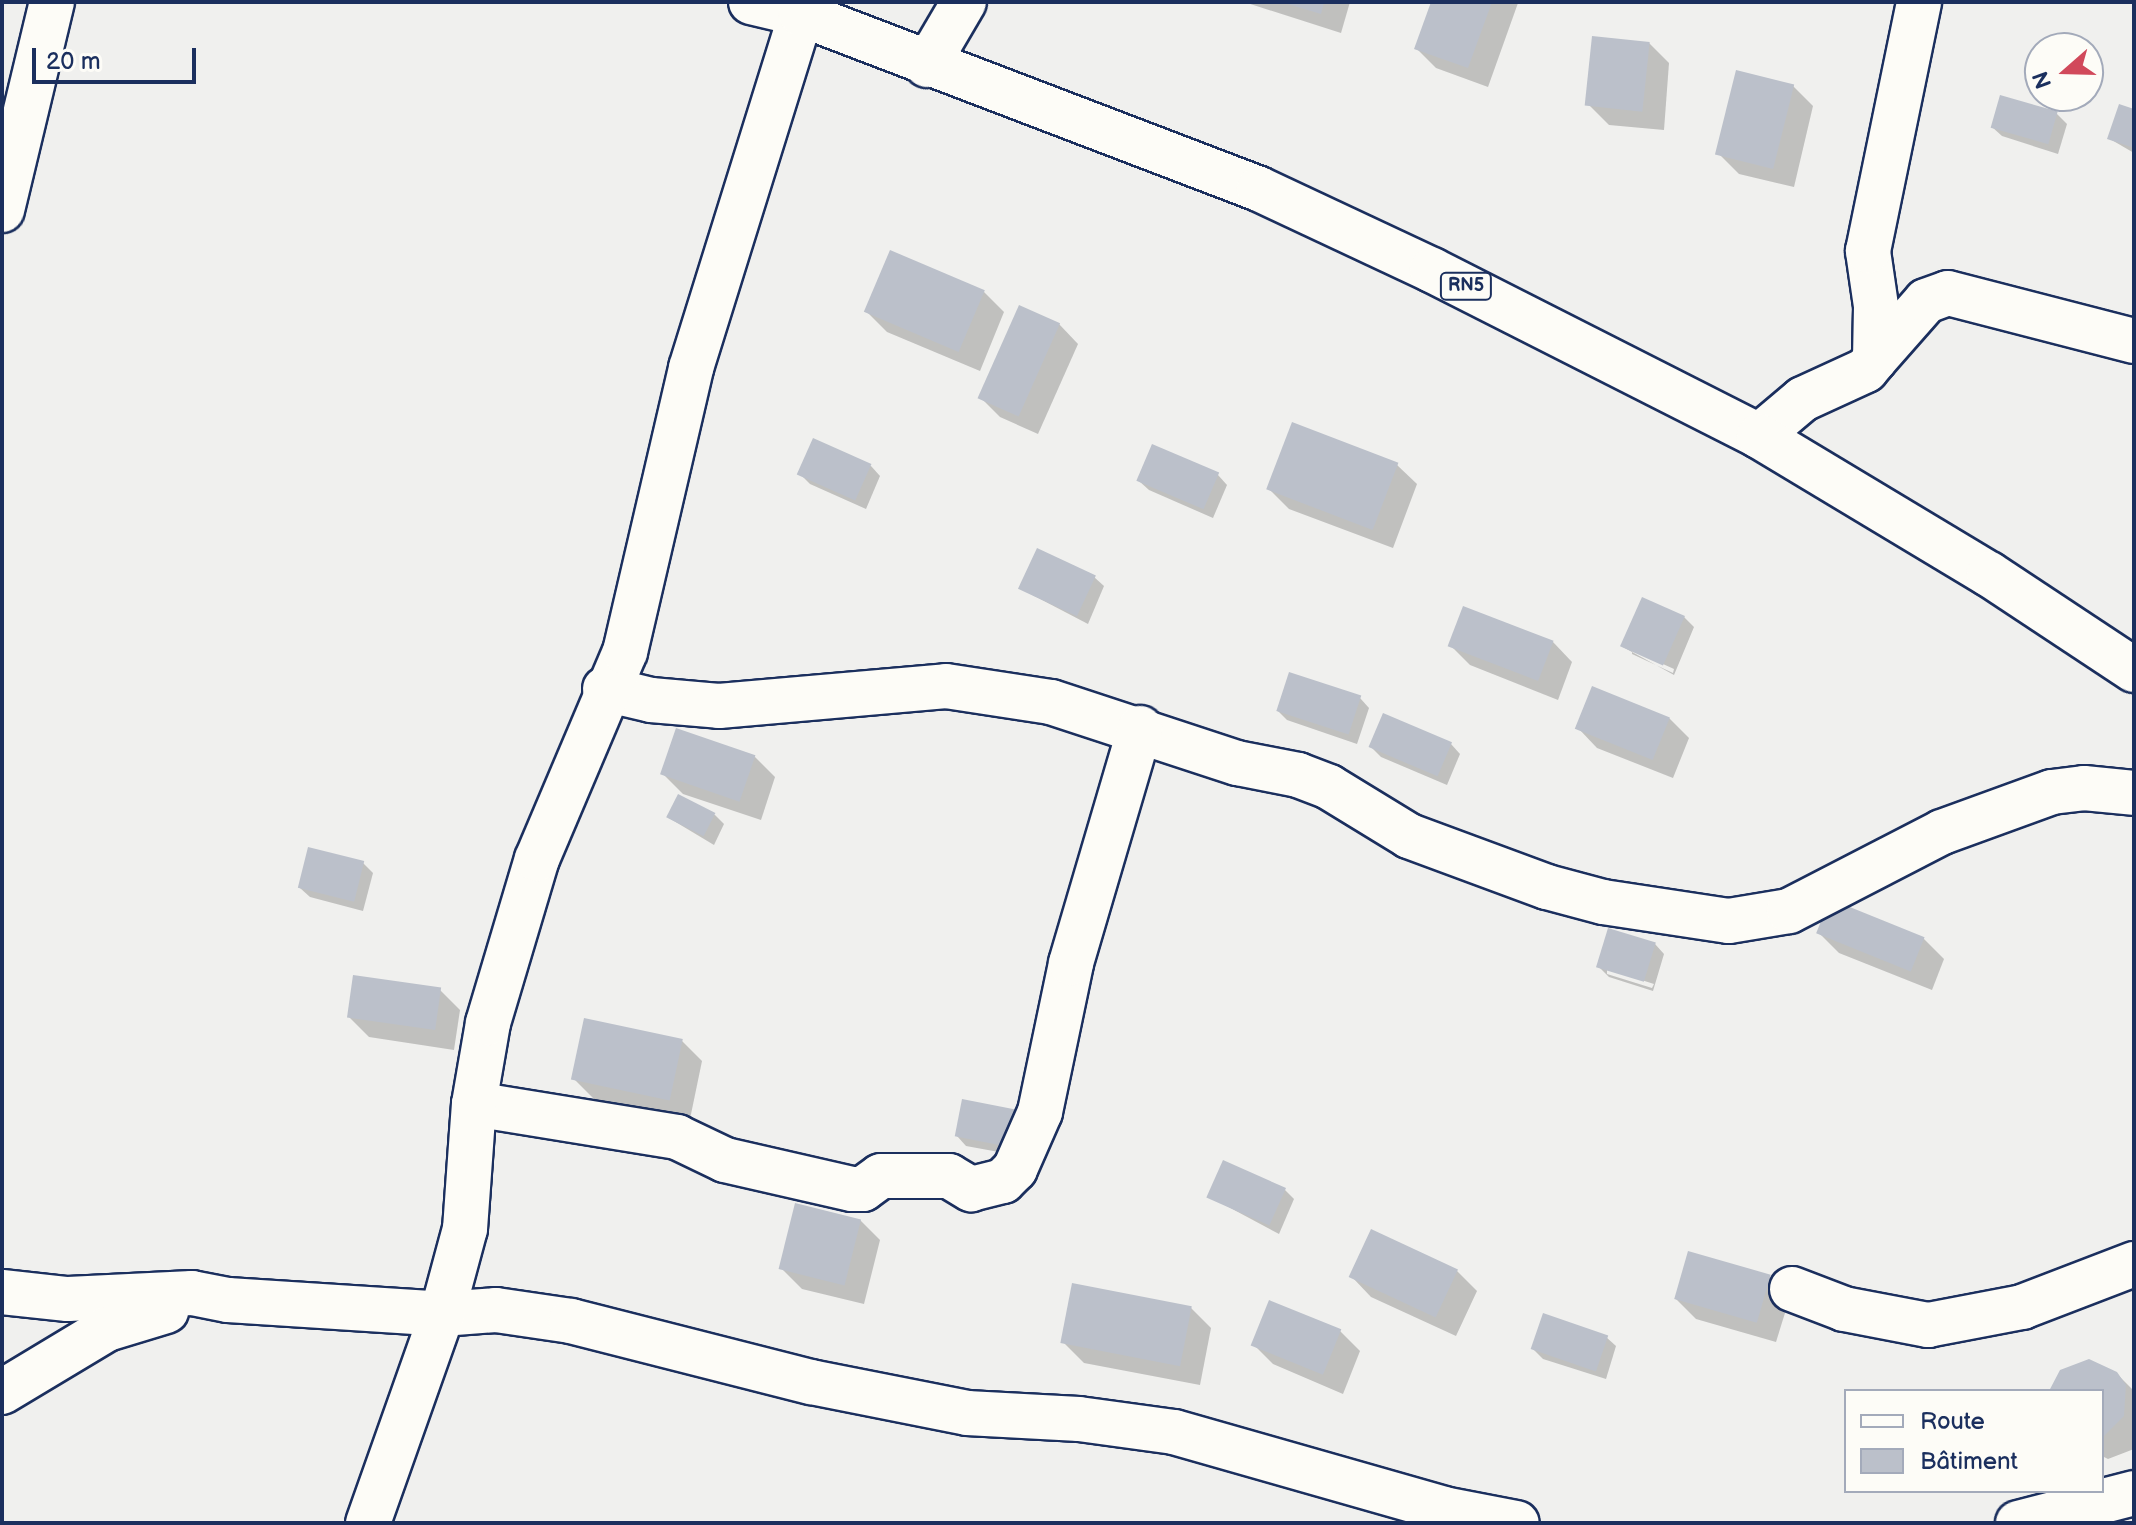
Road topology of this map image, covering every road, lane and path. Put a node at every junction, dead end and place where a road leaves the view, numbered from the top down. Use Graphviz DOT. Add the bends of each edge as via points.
graph roads {
  1 [pos="52,2"];
  2 [pos="751,2"];
  3 [pos="964,2"];
  4 [pos="1919,2"];
  5 [pos="801,14"];
  6 [pos="927,65"];
  7 [pos="2,210"];
  8 [pos="2134,341"];
  9 [pos="1875,359"];
  10 [pos="1759,436"];
  11 [pos="2134,670"];
  12 [pos="605,689"];
  13 [pos="1140,728"];
  14 [pos="2134,793"];
  15 [pos="474,1104"];
  16 [pos="2134,1264"];
  17 [pos="1792,1289"];
  18 [pos="2,1292"];
  19 [pos="228,1300"];
  20 [pos="442,1314"];
  21 [pos="2,1392"];
  22 [pos="2134,1493"];
  23 [pos="368,1523"];
  24 [pos="1517,1523"];
  25 [pos="2018,1523"];
  1 -- 7 [label="main road"];
  2 -- 5 [label="main road, RN5"];
  3 -- 6 [label="main road"];
  4 -- 9 [label="main road" via="1868,251 1876,306"];
  5 -- 6 [label="main road, RN5"];
  5 -- 12 [label="main road" via="691,368 625,652"];
  6 -- 10 [label="main road, RN5" via="1259,189 1612,358"];
  8 -- 9 [label="main road" via="1948,293 1926,301"];
  9 -- 10 [label="main road" via="1866,370 1803,399"];
  10 -- 11 [label="main road, RN5" via="1989,574"];
  12 -- 13 [label="main road" via="651,700 719,706 946,686 1051,702"];
  12 -- 15 [label="main road" via="537,859 488,1023"];
  13 -- 14 [label="main road" via="1237,763 1329,787 1409,836 1547,887 1629,907 1729,921 1789,911 1942,832 2052,792 2099,788"];
  13 -- 15 [label="main road" via="1071,963 1040,1112 1015,1169 1003,1181 971,1189 949,1176 881,1176 863,1189 852,1189 725,1160 677,1137"];
  15 -- 20 [label="main road" via="465,1229"];
  16 -- 17 [label="main road" via="2022,1307 1928,1325 1844,1309"];
  18 -- 19 [label="main road" via="68,1299 192,1293"];
  19 -- 20 [label="main road"];
  19 -- 21 [label="main road" via="138,1316"];
  20 -- 23 [label="main road"];
  20 -- 24 [label="main road" via="496,1310 571,1321 811,1382 967,1413 1079,1419 1174,1432 1444,1509"];
  22 -- 25 [label="main road"];
}
